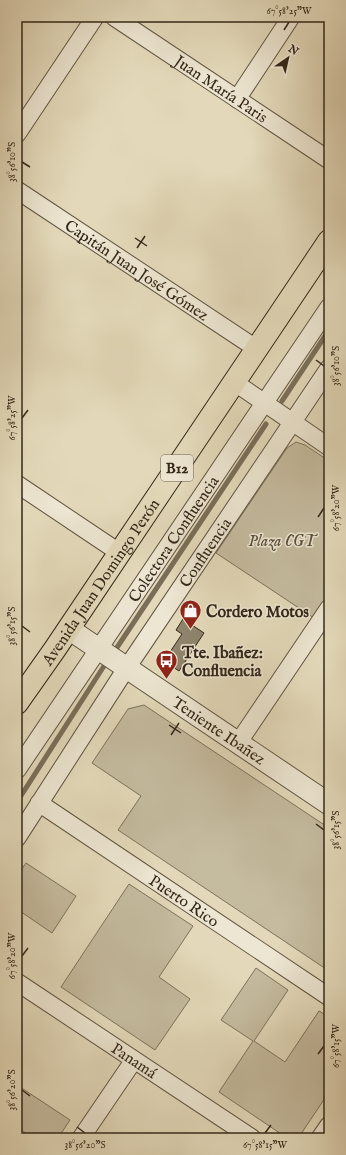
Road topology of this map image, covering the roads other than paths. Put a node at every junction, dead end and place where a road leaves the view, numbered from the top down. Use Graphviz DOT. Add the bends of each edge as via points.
graph roads {
  1 [pos="95,17"];
  2 [pos="114,17"];
  3 [pos="292,17"];
  4 [pos="236,98"];
  5 [pos="17,134"];
  6 [pos="329,160"];
  7 [pos="17,190"];
  8 [pos="329,241"];
  9 [pos="329,307"];
  10 [pos="257,349"];
  11 [pos="329,368"];
  12 [pos="234,382"];
  13 [pos="265,403"];
  14 [pos="293,422"];
  15 [pos="329,446"];
  16 [pos="17,484"];
  17 [pos="120,552"];
  18 [pos="329,608"];
  19 [pos="69,629"];
  20 [pos="99,650"];
  21 [pos="126,668"];
  22 [pos="17,703"];
  23 [pos="238,743"];
  24 [pos="17,770"];
  25 [pos="39,804"];
  26 [pos="329,804"];
  27 [pos="17,838"];
  28 [pos="17,982"];
  29 [pos="329,997"];
  30 [pos="134,1060"];
  31 [pos="329,1125"];
  32 [pos="81,1138"];
  33 [pos="252,1138"];
  34 [pos="320,1138"];
  1 -- 5 [label="street"];
  2 -- 4 [label="street, Juan María Paris"];
  3 -- 4 [label="street"];
  4 -- 6 [label="street, Juan María Paris"];
  7 -- 10 [label="street, Capitán Juan José Gómez"];
  8 -- 10 [label="main road, Avenida Juan Domingo Perón / B12"];
  9 -- 13 [label="street, Colectora Confluencia"];
  10 -- 12 [label="main road, Avenida Juan Domingo Perón / B12"];
  11 -- 14 [label="street, Confluencia"];
  12 -- 13 [label="street"];
  12 -- 17 [label="main road, Avenida Juan Domingo Perón / B12"];
  13 -- 14 [label="street"];
  13 -- 20 [label="street, Colectora Confluencia"];
  14 -- 15 [label="street"];
  14 -- 21 [label="street, Confluencia"];
  16 -- 17 [label="street"];
  17 -- 19 [label="main road, Avenida Juan Domingo Perón / B12"];
  18 -- 23 [label="street"];
  19 -- 20 [label="street, Teniente Ibañez"];
  19 -- 22 [label="main road, Avenida Juan Domingo Perón / B12"];
  20 -- 21 [label="street, Teniente Ibañez"];
  20 -- 24 [label="street, Colectora Confluencia"];
  21 -- 23 [label="street, Teniente Ibañez"];
  21 -- 25 [label="street, Confluencia"];
  23 -- 26 [label="street, Teniente Ibañez"];
  25 -- 27 [label="street, Confluencia"];
  25 -- 29 [label="street, Puerto Rico"];
  28 -- 30 [label="street, Panamá"];
  30 -- 32 [label="street"];
  30 -- 33 [label="street, Panamá"];
  31 -- 34 [label="street"];
}
